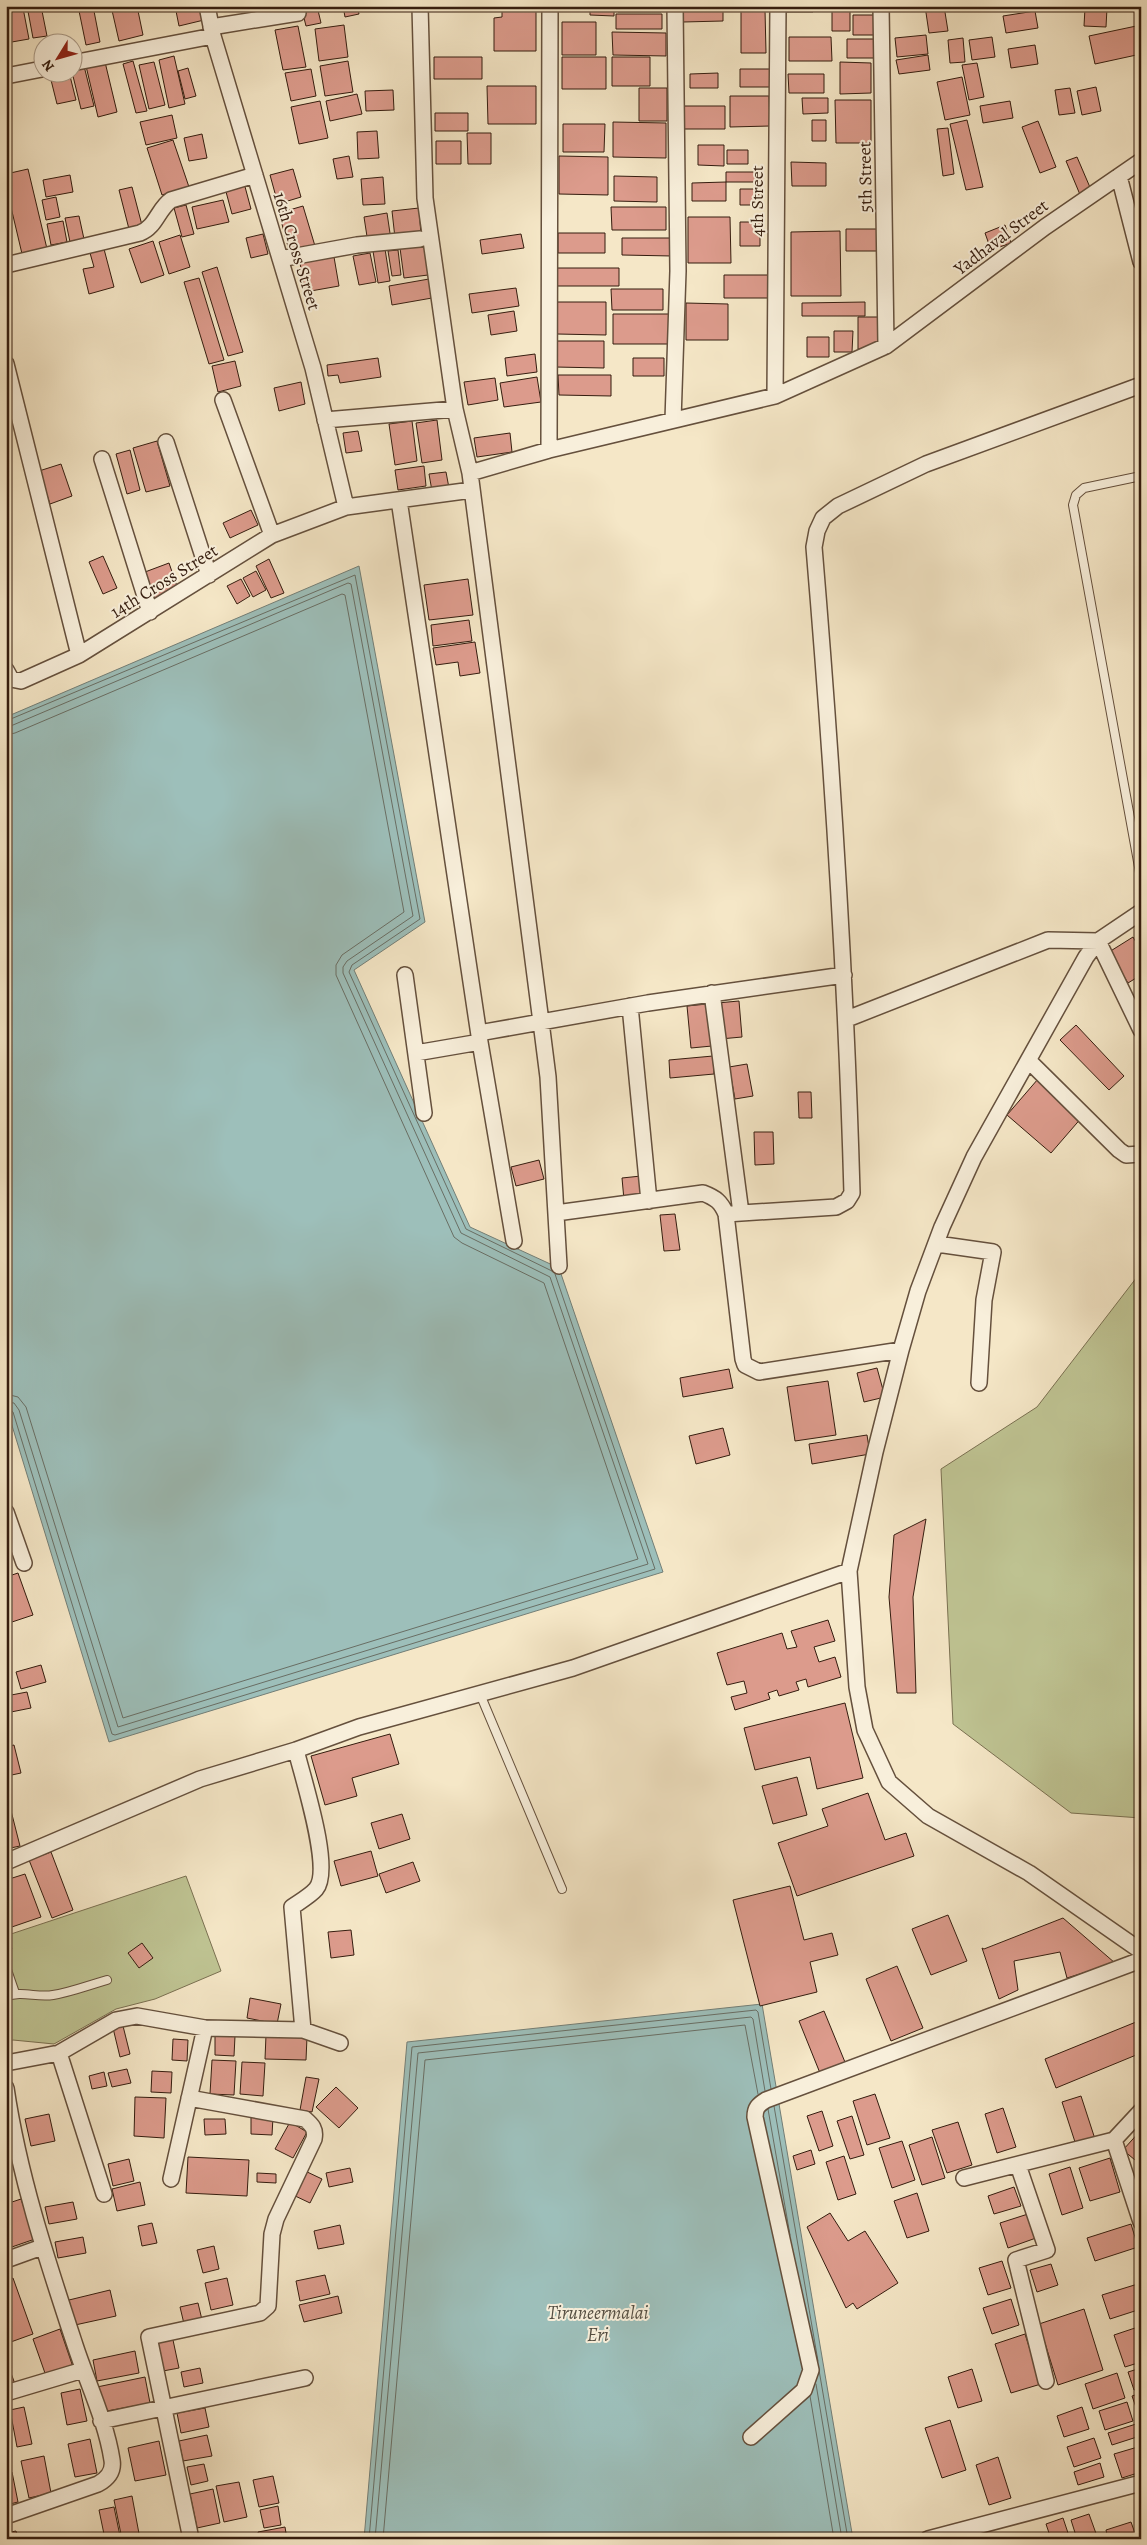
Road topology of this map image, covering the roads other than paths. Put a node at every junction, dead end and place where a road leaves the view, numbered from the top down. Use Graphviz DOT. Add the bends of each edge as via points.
graph roads {
  1 [pos="206,6"];
  2 [pos="420,6"];
  3 [pos="550,6"];
  4 [pos="675,6"];
  5 [pos="778,6"];
  6 [pos="881,6"];
  7 [pos="298,13"];
  8 [pos="212,31"];
  9 [pos="82,61"];
  10 [pos="32,71"];
  11 [pos="6,76"];
  12 [pos="1141,160"];
  13 [pos="255,175"];
  14 [pos="1119,176"];
  15 [pos="420,239"];
  16 [pos="280,260"];
  17 [pos="1141,262"];
  18 [pos="6,265"];
  19 [pos="886,346"];
  20 [pos="6,364"];
  21 [pos="1141,385"];
  22 [pos="775,396"];
  23 [pos="223,400"];
  24 [pos="455,409"];
  25 [pos="325,420"];
  26 [pos="674,420"];
  27 [pos="166,442"];
  28 [pos="549,450"];
  29 [pos="102,459"];
  30 [pos="470,473"];
  31 [pos="1141,476"];
  32 [pos="472,490"];
  33 [pos="399,500"];
  34 [pos="346,507"];
  35 [pos="272,535"];
  36 [pos="209,575"];
  37 [pos="150,612"];
  38 [pos="79,655"];
  39 [pos="6,670"];
  40 [pos="1141,878"];
  41 [pos="1141,912"];
  42 [pos="1098,941"];
  43 [pos="405,975"];
  44 [pos="844,975"];
  45 [pos="712,993"];
  46 [pos="630,1006"];
  47 [pos="847,1019"];
  48 [pos="541,1022"];
  49 [pos="1141,1030"];
  50 [pos="480,1038"];
  51 [pos="416,1053"];
  52 [pos="1029,1061"];
  53 [pos="424,1113"];
  54 [pos="1141,1154"];
  55 [pos="649,1201"];
  56 [pos="556,1213"];
  57 [pos="733,1214"];
  58 [pos="514,1241"];
  59 [pos="937,1244"];
  60 [pos="559,1266"];
  61 [pos="901,1350"];
  62 [pos="979,1383"];
  63 [pos="6,1512"];
  64 [pos="24,1563"];
  65 [pos="849,1571"];
  66 [pos="480,1694"];
  67 [pos="296,1750"];
  68 [pos="6,1862"];
  69 [pos="562,1889"];
  70 [pos="1141,1951"];
  71 [pos="1141,1960"];
  72 [pos="6,1967"];
  73 [pos="107,1980"];
  74 [pos="15,1993"];
  75 [pos="6,1997"];
  76 [pos="205,2028"];
  77 [pos="303,2030"];
  78 [pos="340,2043"];
  79 [pos="59,2053"];
  80 [pos="6,2063"];
  81 [pos="6,2088"];
  82 [pos="189,2098"];
  83 [pos="1141,2111"];
  84 [pos="10,2138"];
  85 [pos="1114,2140"];
  86 [pos="1018,2165"];
  87 [pos="964,2178"];
  88 [pos="171,2179"];
  89 [pos="1135,2190"];
  90 [pos="104,2194"];
  91 [pos="1141,2222"];
  92 [pos="42,2247"];
  93 [pos="6,2260"];
  94 [pos="83,2370"];
  95 [pos="305,2378"];
  96 [pos="1046,2381"];
  97 [pos="6,2393"];
  98 [pos="165,2409"];
  99 [pos="101,2421"];
  100 [pos="751,2437"];
  101 [pos="1141,2483"];
  102 [pos="6,2516"];
  103 [pos="191,2539"];
  104 [pos="928,2539"];
  1 -- 8 [label="street, 16th Cross Street"];
  2 -- 24 [label="street" via="425,198"];
  3 -- 28 [label="street"];
  4 -- 26 [label="street" via="678,270"];
  5 -- 22 [label="street, 4th Street"];
  6 -- 19 [label="street, 5th Street"];
  7 -- 8 [label="street"];
  8 -- 9 [label="street"];
  8 -- 13 [label="street, 16th Cross Street"];
  10 -- 11 [label="street"];
  12 -- 14 [label="street, Yadhaval Street"];
  13 -- 16 [label="street, 16th Cross Street"];
  13 -- 18 [label="street" via="172,200 163,206 153,225 140,234"];
  14 -- 17 [label="street"];
  14 -- 19 [label="street, Yadhaval Street"];
  15 -- 16 [label="street" via="358,245"];
  16 -- 25 [label="street, 16th Cross Street" via="313,368"];
  19 -- 22 [label="street, Yadhaval Street"];
  20 -- 38 [label="street"];
  21 -- 44 [label="street" via="926,464 838,506 823,518 814,547 831,750"];
  22 -- 26 [label="street, Yadhaval Street"];
  23 -- 35 [label="street"];
  24 -- 25 [label="street"];
  24 -- 30 [label="street"];
  25 -- 34 [label="street, 16th Cross Street"];
  26 -- 28 [label="street, Yadhaval Street"];
  27 -- 36 [label="street"];
  28 -- 30 [label="street, Yadhaval Street"];
  29 -- 37 [label="street"];
  30 -- 32 [label="street"];
  31 -- 40 [label="lane" via="1084,488 1073,505"];
  32 -- 33 [label="street, 14th Cross Street"];
  32 -- 48 [label="street"];
  33 -- 34 [label="street, 14th Cross Street"];
  33 -- 50 [label="street"];
  34 -- 35 [label="street, 14th Cross Street"];
  35 -- 36 [label="street, 14th Cross Street"];
  36 -- 37 [label="street, 14th Cross Street"];
  37 -- 38 [label="street, 14th Cross Street"];
  38 -- 39 [label="street, 14th Cross Street" via="21,681 11,678"];
  41 -- 42 [label="street"];
  42 -- 47 [label="street" via="1048,940"];
  42 -- 49 [label="street"];
  42 -- 52 [label="street"];
  43 -- 51 [label="street"];
  44 -- 45 [label="street"];
  44 -- 47 [label="street"];
  45 -- 46 [label="street"];
  45 -- 57 [label="street"];
  46 -- 48 [label="street"];
  46 -- 55 [label="street"];
  47 -- 57 [label="street" via="852,1193 847,1201 836,1207"];
  48 -- 50 [label="street"];
  48 -- 56 [label="street" via="548,1077"];
  50 -- 51 [label="street"];
  50 -- 58 [label="street"];
  51 -- 53 [label="street"];
  52 -- 54 [label="street" via="1119,1150 1126,1155"];
  52 -- 59 [label="street" via="974,1157"];
  55 -- 56 [label="street"];
  55 -- 57 [label="street" via="703,1194 715,1198"];
  56 -- 60 [label="street"];
  57 -- 61 [label="street" via="742,1360 745,1365 759,1372 769,1372"];
  59 -- 61 [label="street" via="918,1291"];
  59 -- 62 [label="street" via="993,1252 984,1300"];
  61 -- 65 [label="street"];
  63 -- 64 [label="street"];
  65 -- 66 [label="street" via="573,1668"];
  65 -- 70 [label="street" via="857,1687 865,1730 889,1782 928,1816 1029,1873"];
  66 -- 67 [label="street" via="359,1727"];
  66 -- 69 [label="lane"];
  67 -- 68 [label="street" via="200,1779"];
  67 -- 77 [label="street" via="319,1841 323,1873 317,1888 292,1907"];
  71 -- 100 [label="street" via="758,2105 755,2117 811,2370 804,2390"];
  72 -- 74 [label="lane"];
  73 -- 74 [label="lane" via="52,1996"];
  74 -- 75 [label="lane"];
  76 -- 77 [label="street"];
  76 -- 79 [label="street" via="137,2016 116,2020"];
  76 -- 82 [label="street"];
  77 -- 78 [label="street"];
  79 -- 80 [label="street"];
  79 -- 90 [label="street"];
  81 -- 84 [label="street"];
  82 -- 88 [label="street"];
  82 -- 98 [label="street" via="305,2119 315,2132 276,2219 272,2234 268,2306 260,2313 149,2337"];
  83 -- 85 [label="street"];
  84 -- 92 [label="street"];
  85 -- 86 [label="street"];
  85 -- 89 [label="street"];
  86 -- 87 [label="street"];
  86 -- 96 [label="street" via="1047,2250 1016,2260"];
  89 -- 91 [label="street"];
  92 -- 93 [label="street"];
  92 -- 94 [label="street"];
  94 -- 97 [label="street"];
  94 -- 99 [label="street"];
  95 -- 98 [label="street"];
  98 -- 99 [label="street"];
  98 -- 103 [label="street"];
  99 -- 102 [label="street" via="112,2462 112,2472 106,2480"];
  101 -- 104 [label="street"];
}
